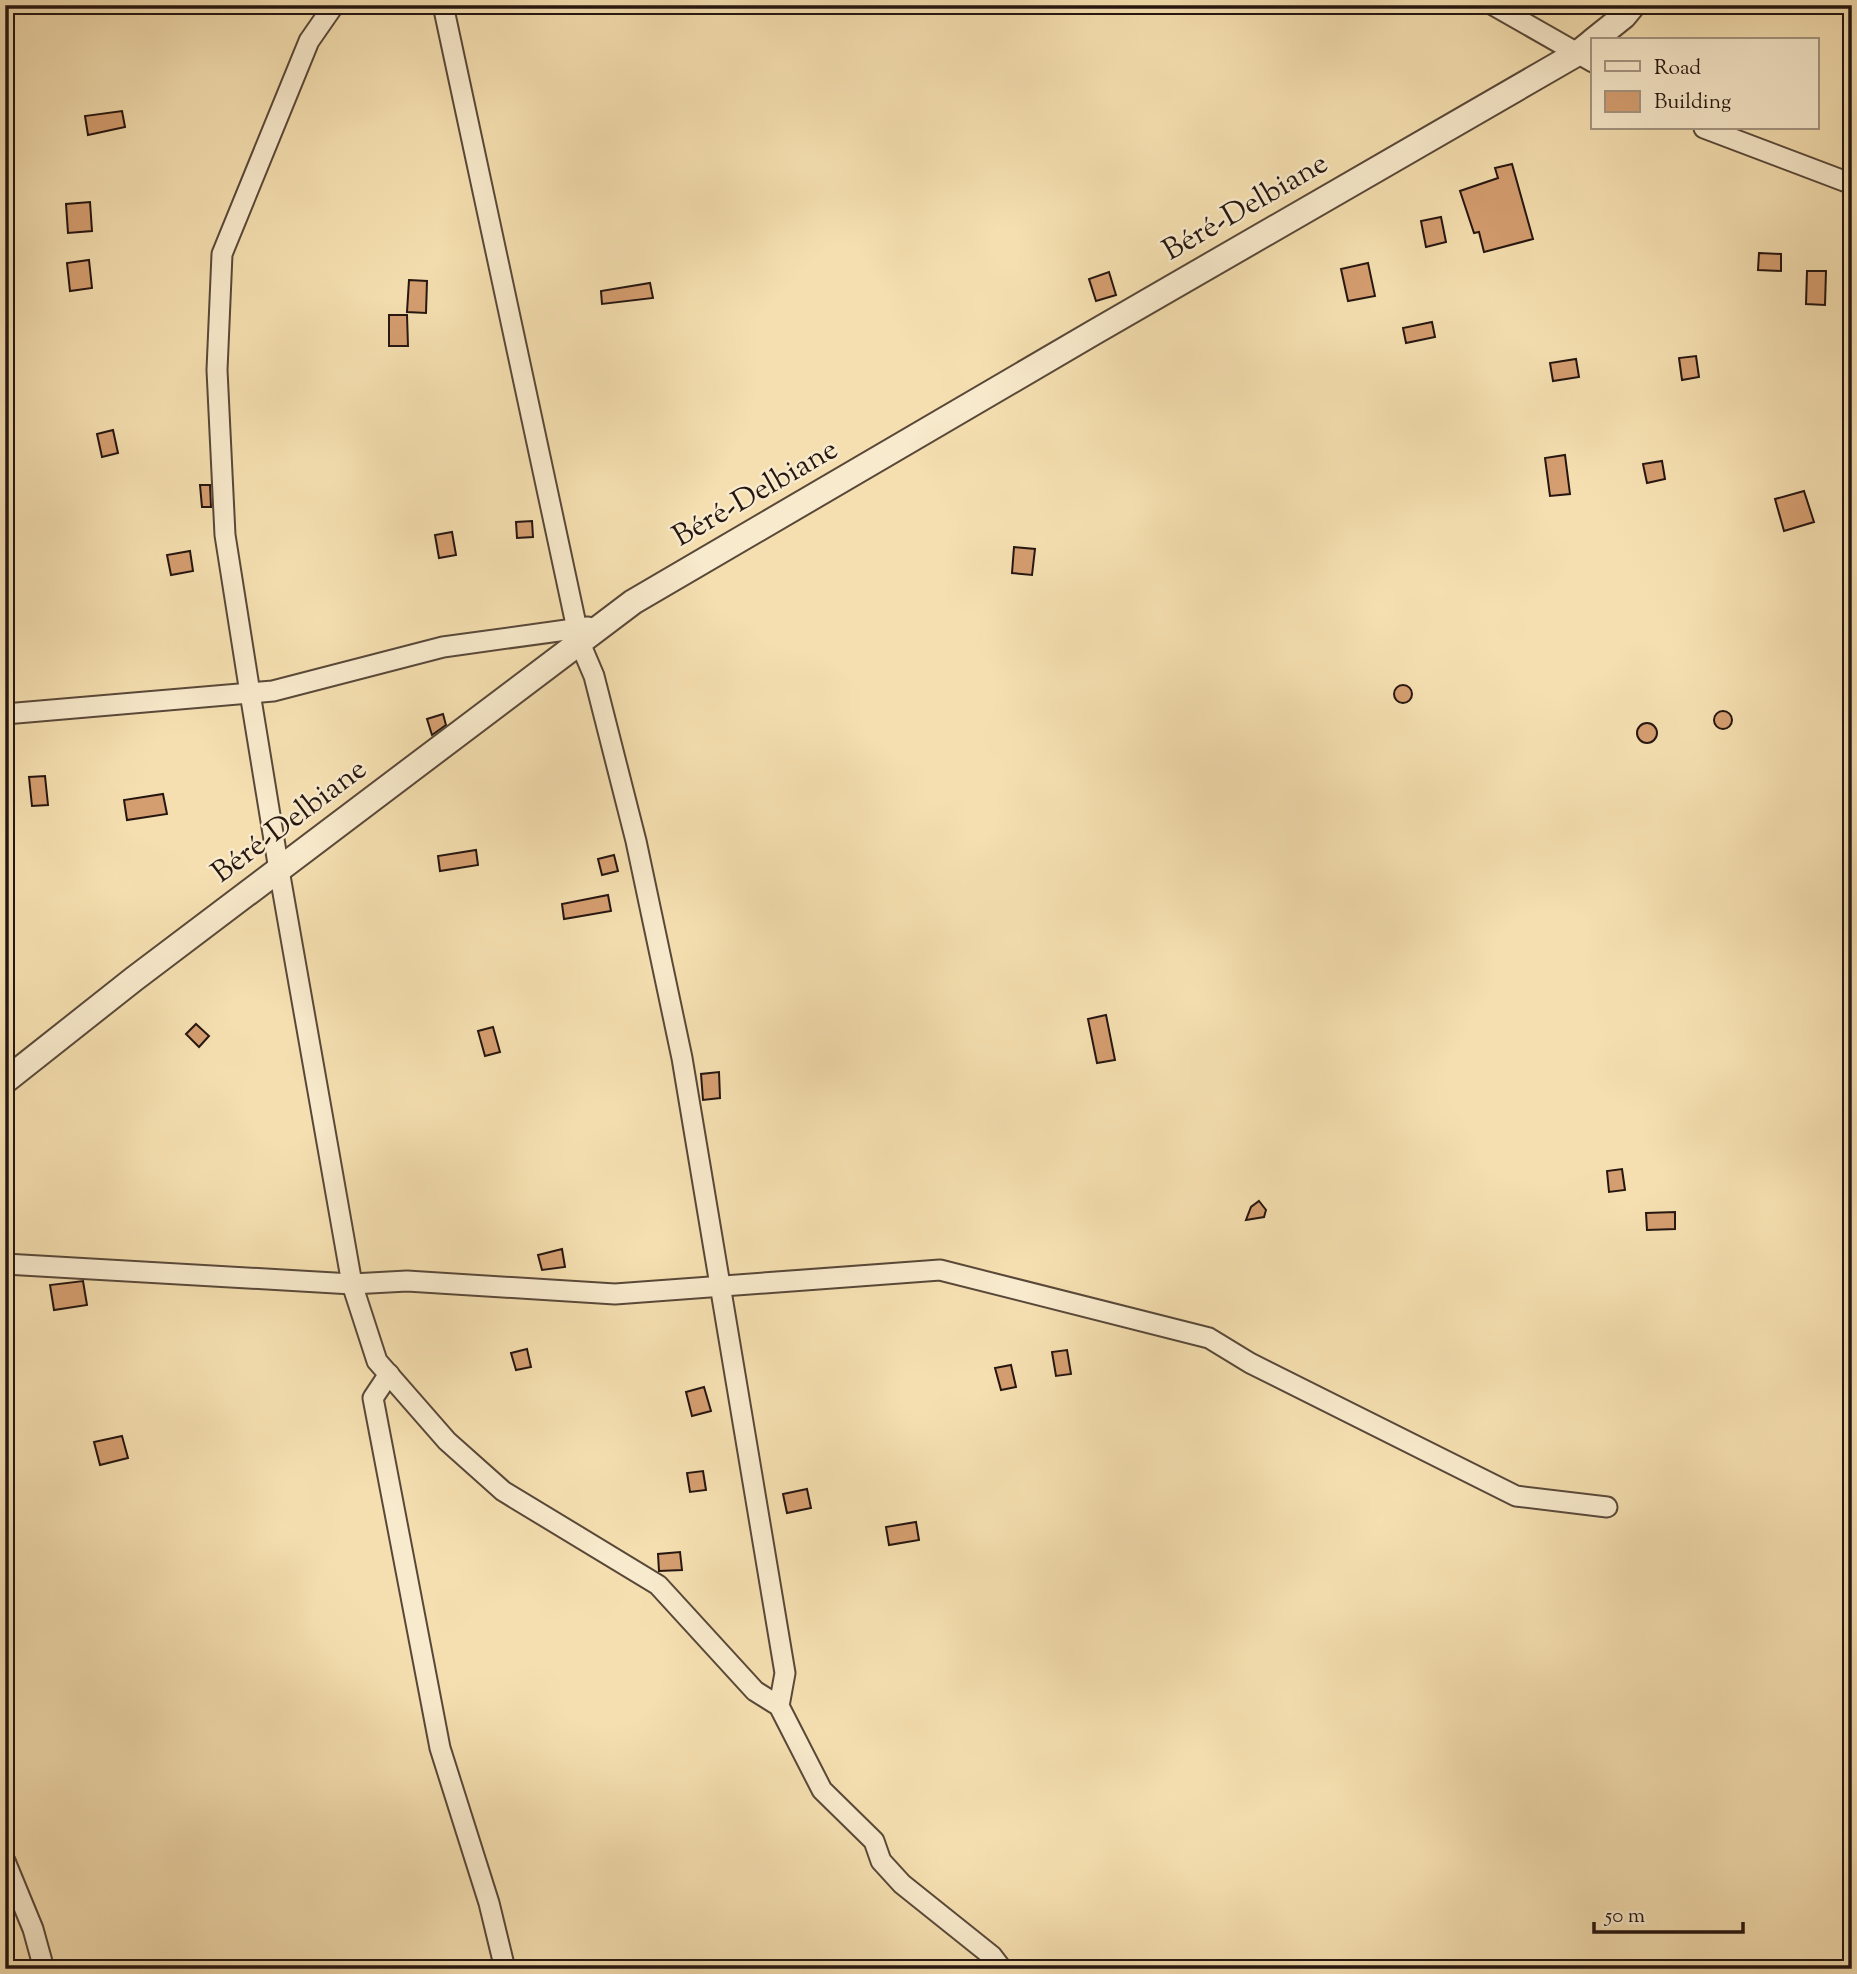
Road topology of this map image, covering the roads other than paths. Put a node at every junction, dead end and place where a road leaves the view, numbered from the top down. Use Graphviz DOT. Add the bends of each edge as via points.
graph roads {
  1 [pos="334,5"];
  2 [pos="443,5"];
  3 [pos="1493,5"];
  4 [pos="1633,5"];
  5 [pos="1601,38"];
  6 [pos="1589,49"];
  7 [pos="1709,130"];
  8 [pos="1852,184"];
  9 [pos="578,636"];
  10 [pos="250,693"];
  11 [pos="5,714"];
  12 [pos="278,870"];
  13 [pos="5,1081"];
  14 [pos="5,1264"];
  15 [pos="352,1284"];
  16 [pos="722,1286"];
  17 [pos="389,1374"];
  18 [pos="1607,1507"];
  19 [pos="779,1706"];
  20 [pos="5,1861"];
  21 [pos="44,1969"];
  22 [pos="505,1969"];
  23 [pos="1002,1969"];
  1 -- 10 [label="street" via="309,41 222,254 217,370 225,535"];
  2 -- 9 [label="street"];
  3 -- 6 [label="street"];
  4 -- 5 [label="street, Béré-Delbiane"];
  6 -- 9 [label="street, Béré-Delbiane"];
  7 -- 8 [label="street"];
  9 -- 10 [label="street" via="443,647"];
  9 -- 12 [label="street, Béré-Delbiane"];
  9 -- 16 [label="street" via="594,677 636,841 682,1058"];
  10 -- 11 [label="street"];
  10 -- 12 [label="street"];
  12 -- 13 [label="street, Béré-Delbiane"];
  12 -- 15 [label="street"];
  14 -- 15 [label="street"];
  15 -- 16 [label="street" via="407,1281 615,1294"];
  15 -- 17 [label="street" via="377,1361"];
  16 -- 18 [label="street" via="940,1270 954,1273 1209,1338 1516,1496"];
  16 -- 19 [label="street" via="785,1673"];
  17 -- 19 [label="street" via="447,1441 503,1491 658,1585 755,1692"];
  17 -- 22 [label="street" via="373,1398 440,1748"];
  19 -- 23 [label="street" via="822,1790 874,1841 881,1861 902,1884 992,1955"];
  20 -- 21 [label="street"];
}
